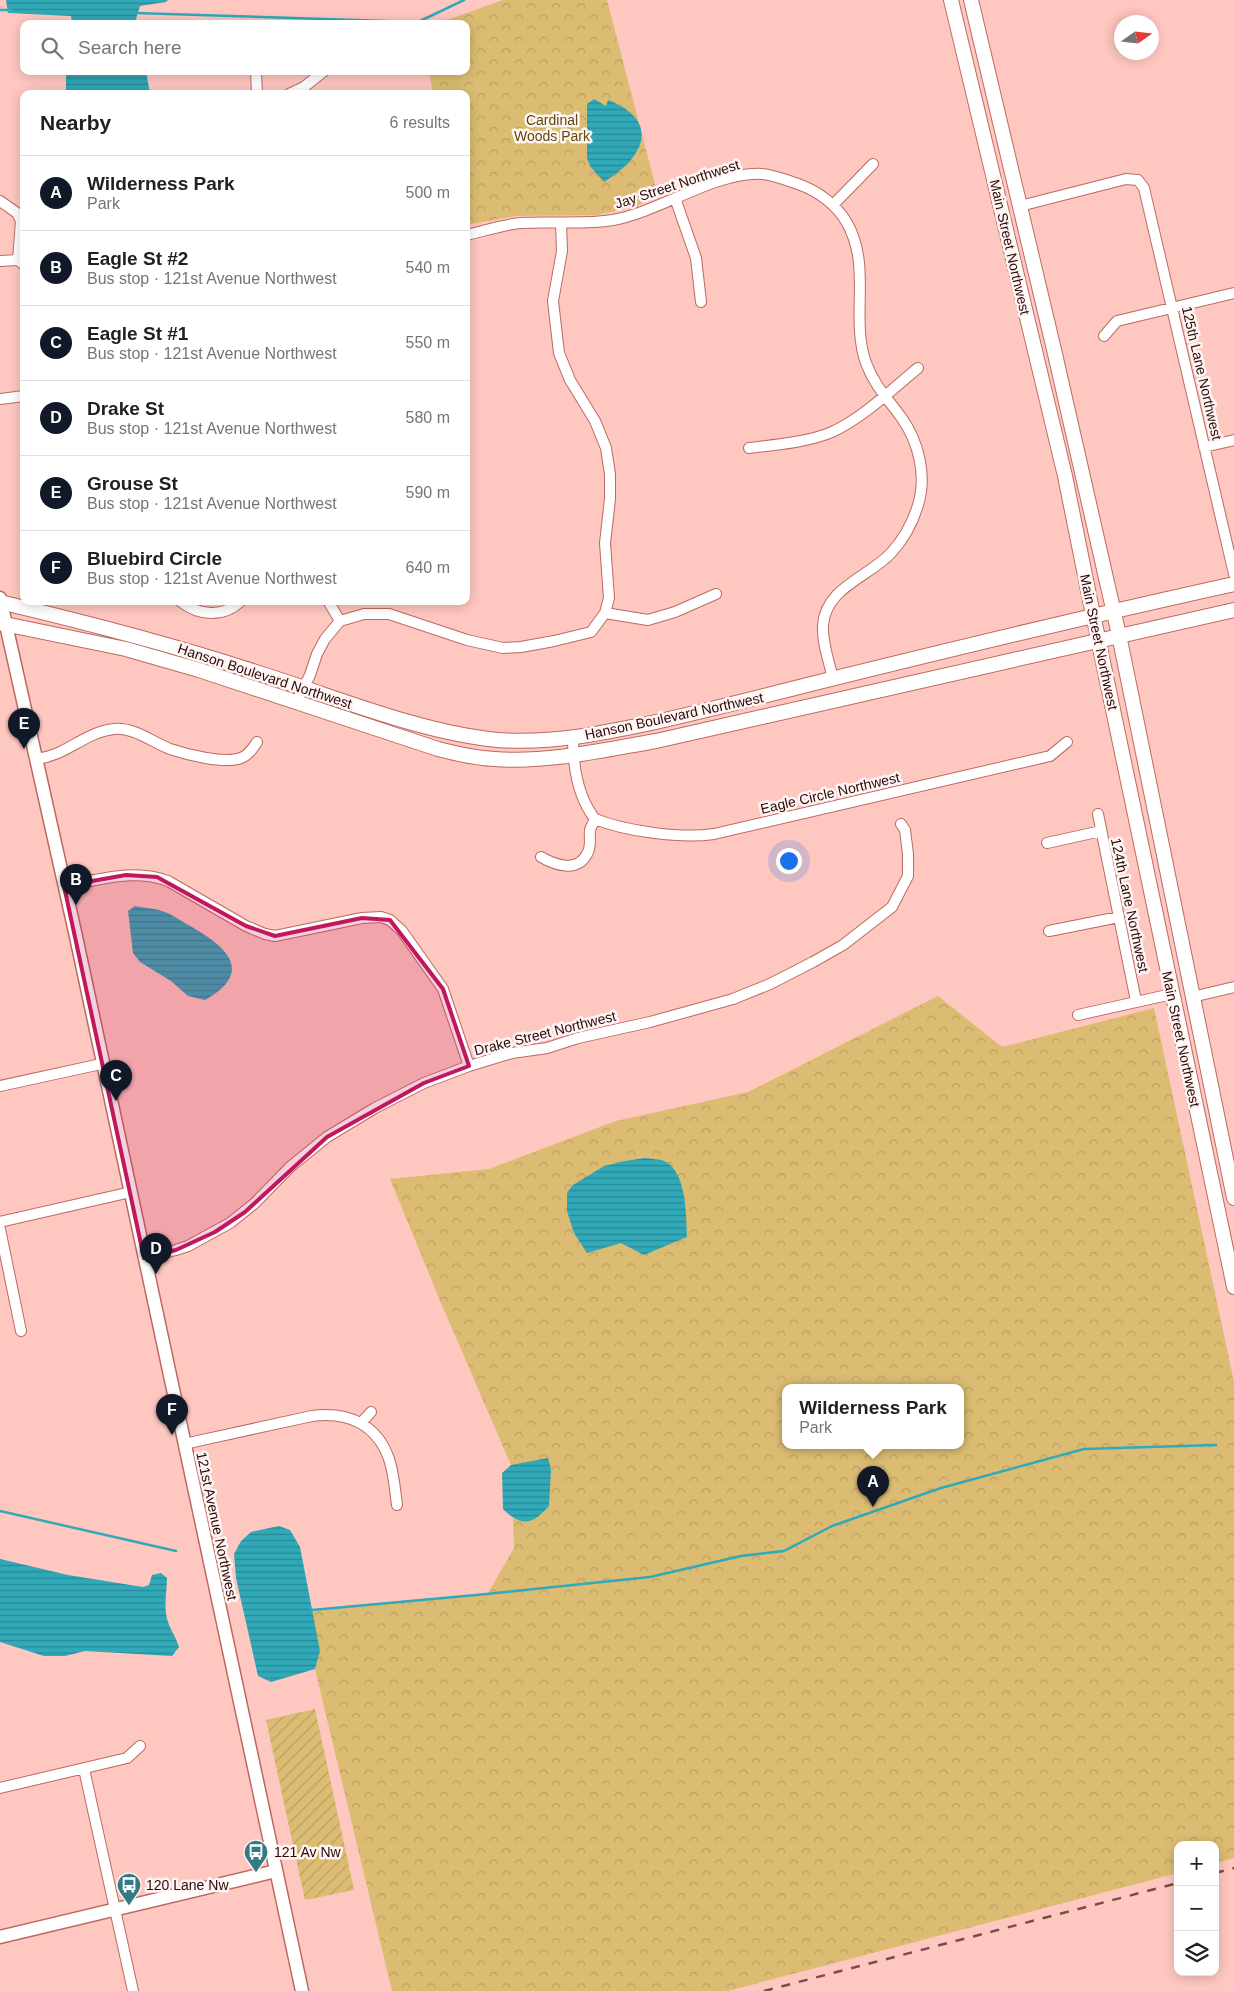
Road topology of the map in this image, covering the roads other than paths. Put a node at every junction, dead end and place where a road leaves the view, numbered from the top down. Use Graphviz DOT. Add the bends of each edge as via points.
graph roads {
  1 [pos="951,0"];
  2 [pos="971,0"];
  3 [pos="256,75"];
  4 [pos="311,76"];
  5 [pos="256,90"];
  6 [pos="298,90"];
  7 [pos="873,164"];
  8 [pos="675,198"];
  9 [pos="0,201"];
  10 [pos="832,204"];
  11 [pos="1020,206"];
  12 [pos="20,219"];
  13 [pos="561,223"];
  14 [pos="470,234"];
  15 [pos="0,261"];
  16 [pos="20,263"];
  17 [pos="1234,293"];
  18 [pos="701,302"];
  19 [pos="1172,307"];
  20 [pos="1104,336"];
  21 [pos="918,368"];
  22 [pos="20,396"];
  23 [pos="884,396"];
  24 [pos="0,399"];
  25 [pos="1234,440"];
  26 [pos="1204,447"];
  27 [pos="749,448"];
  28 [pos="1234,574"];
  29 [pos="1234,584"];
  30 [pos="716,594"];
  31 [pos="0,601"];
  32 [pos="185,605"];
  33 [pos="235,605"];
  34 [pos="330,605"];
  35 [pos="1114,610"];
  36 [pos="1234,610"];
  37 [pos="605,613"];
  38 [pos="1093,616"];
  39 [pos="340,621"];
  40 [pos="3,623"];
  41 [pos="1119,635"];
  42 [pos="1098,640"];
  43 [pos="833,679"];
  44 [pos="304,687"];
  45 [pos="296,703"];
  46 [pos="573,738"];
  47 [pos="257,742"];
  48 [pos="1067,742"];
  49 [pos="573,755"];
  50 [pos="36,759"];
  51 [pos="1098,814"];
  52 [pos="595,819"];
  53 [pos="901,824"];
  54 [pos="1100,831"];
  55 [pos="1047,843"];
  56 [pos="541,857"];
  57 [pos="64,886"];
  58 [pos="1119,917"];
  59 [pos="1050,931"];
  60 [pos="1234,988"];
  61 [pos="1172,994"];
  62 [pos="1192,997"];
  63 [pos="1136,1001"];
  64 [pos="1078,1015"];
  65 [pos="102,1064"];
  66 [pos="469,1066"];
  67 [pos="0,1086"];
  68 [pos="130,1192"];
  69 [pos="1234,1198"];
  70 [pos="0,1222"];
  71 [pos="0,1229"];
  72 [pos="144,1258"];
  73 [pos="1234,1287"];
  74 [pos="21,1331"];
  75 [pos="371,1412"];
  76 [pos="361,1423"];
  77 [pos="184,1444"];
  78 [pos="397,1506"];
  79 [pos="140,1746"];
  80 [pos="84,1769"];
  81 [pos="0,1788"];
  82 [pos="276,1872"];
  83 [pos="116,1908"];
  84 [pos="0,1937"];
  85 [pos="134,1991"];
  86 [pos="302,1991"];
  1 -- 38 [label="main road, Main Street Northwest" via="1065,476"];
  2 -- 11 [label="main road, Main Street Northwest"];
  3 -- 5 [label="street"];
  4 -- 6 [label="street" via="304,87"];
  7 -- 10 [label="street"];
  8 -- 10 [label="street, Jay Street Northwest" via="725,180 760,174 808,187"];
  8 -- 13 [label="street, Jay Street Northwest" via="626,217"];
  8 -- 18 [label="street" via="696,258"];
  9 -- 12 [label="street"];
  10 -- 23 [label="street, Jay Street Northwest" via="847,223 858,251 860,337 866,363"];
  11 -- 19 [label="street, 125th Lane Northwest" via="1126,179 1138,180 1144,188"];
  11 -- 35 [label="main road, Main Street Northwest"];
  13 -- 14 [label="street, Jay Street Northwest" via="507,225"];
  13 -- 37 [label="street" via="562,250 553,300 559,354 570,380 595,421 606,448 610,474 605,543 609,598"];
  15 -- 16 [label="street"];
  17 -- 19 [label="street"];
  19 -- 20 [label="street" via="1117,320"];
  19 -- 26 [label="street, 125th Lane Northwest"];
  21 -- 23 [label="street"];
  22 -- 24 [label="street"];
  23 -- 27 [label="street" via="861,415 831,432"];
  23 -- 43 [label="street, Jay Street Northwest" via="913,438 921,471 919,503 903,537 890,554 845,586 832,602 823,622"];
  25 -- 26 [label="street"];
  26 -- 28 [label="street, 125th Lane Northwest"];
  29 -- 35 [label="main road, Hanson Boulevard Northwest"];
  30 -- 37 [label="street" via="648,620"];
  31 -- 40 [label="street, 121st Avenue Northwest"];
  31 -- 44 [label="main road, Hanson Boulevard Northwest" via="144,638"];
  32 -- 33 [label="street" via="213,614 226,612"];
  34 -- 39 [label="street"];
  35 -- 38 [label="main road, Hanson Boulevard Northwest"];
  35 -- 41 [label="main road, Main Street Northwest"];
  36 -- 41 [label="main road, Hanson Boulevard Northwest"];
  37 -- 39 [label="street" via="591,632 546,643 503,648 467,640 389,614 364,614"];
  38 -- 42 [label="main road, Main Street Northwest"];
  38 -- 43 [label="main road, Hanson Boulevard Northwest"];
  39 -- 44 [label="street" via="317,654"];
  40 -- 45 [label="main road, Hanson Boulevard Northwest" via="126,649"];
  40 -- 50 [label="street, 121st Avenue Northwest"];
  41 -- 42 [label="main road, Hanson Boulevard Northwest"];
  41 -- 62 [label="main road, Main Street Northwest"];
  42 -- 49 [label="main road, Hanson Boulevard Northwest" via="656,740"];
  42 -- 61 [label="main road, Main Street Northwest"];
  43 -- 46 [label="main road, Hanson Boulevard Northwest"];
  44 -- 45 [label="street"];
  44 -- 46 [label="main road, Hanson Boulevard Northwest" via="461,734 519,741"];
  45 -- 49 [label="main road, Hanson Boulevard Northwest" via="465,756 516,760"];
  46 -- 49 [label="street"];
  47 -- 50 [label="street" via="250,753 233,760 201,757 170,749 136,732 115,729 97,733 56,754"];
  48 -- 52 [label="street, Eagle Circle Northwest" via="1050,756 696,837"];
  49 -- 52 [label="street" via="580,792"];
  50 -- 57 [label="street, 121st Avenue Northwest"];
  51 -- 54 [label="street, 124th Lane Northwest"];
  52 -- 56 [label="street" via="590,831 588,854 581,861 564,866"];
  53 -- 66 [label="street, Drake Street Northwest" via="905,830 908,876 892,907 843,945 813,962 733,999"];
  54 -- 55 [label="street"];
  54 -- 58 [label="street, 124th Lane Northwest"];
  57 -- 65 [label="street, 121st Avenue Northwest"];
  57 -- 66 [label="street" via="146,874 168,881 246,926 275,936 362,918 390,920 402,931 441,984"];
  58 -- 59 [label="street"];
  58 -- 63 [label="street, 124th Lane Northwest"];
  60 -- 62 [label="street"];
  61 -- 63 [label="street"];
  61 -- 73 [label="main road, Main Street Northwest"];
  62 -- 69 [label="main road, Main Street Northwest"];
  63 -- 64 [label="street"];
  65 -- 67 [label="street"];
  65 -- 68 [label="street, 121st Avenue Northwest"];
  66 -- 72 [label="street, Drake Street Northwest" via="424,1083 327,1137 245,1212 215,1232 176,1250"];
  68 -- 70 [label="street"];
  68 -- 72 [label="street, 121st Avenue Northwest"];
  71 -- 74 [label="street"];
  72 -- 77 [label="street, 121st Avenue Northwest"];
  75 -- 76 [label="street"];
  76 -- 77 [label="street" via="347,1417 323,1414"];
  76 -- 78 [label="street" via="373,1432 389,1459"];
  77 -- 82 [label="street, 121st Avenue Northwest"];
  79 -- 80 [label="street" via="127,1758"];
  80 -- 81 [label="street"];
  80 -- 83 [label="street"];
  82 -- 83 [label="street"];
  82 -- 86 [label="street, 121st Avenue Northwest"];
  83 -- 84 [label="street"];
  83 -- 85 [label="street"];
}
